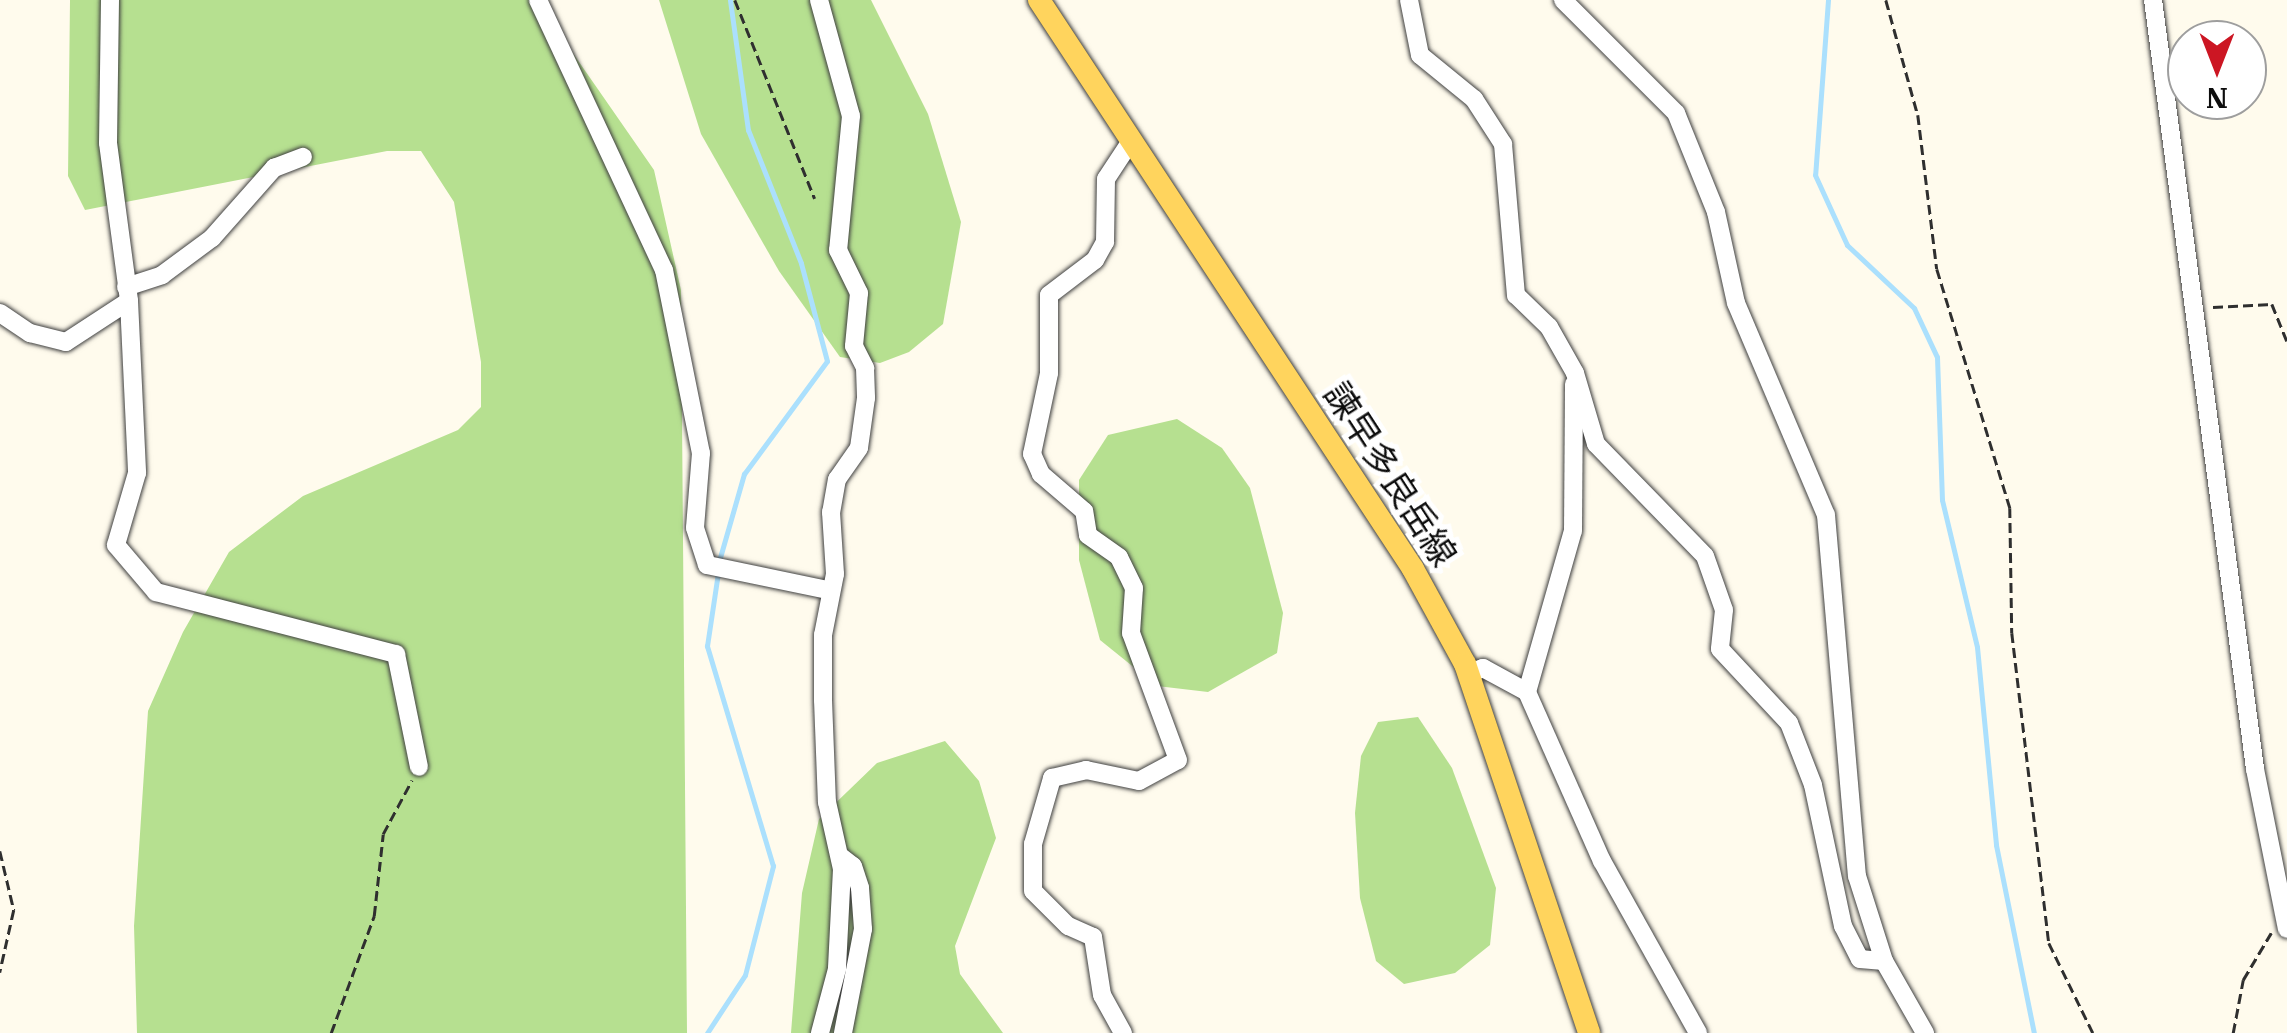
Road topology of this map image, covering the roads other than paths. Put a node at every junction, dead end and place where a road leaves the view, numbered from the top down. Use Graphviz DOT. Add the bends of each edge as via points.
graph roads {
  1 [pos="110,0"];
  2 [pos="538,0"];
  3 [pos="819,0"];
  4 [pos="1040,0"];
  5 [pos="1409,0"];
  6 [pos="1563,0"];
  7 [pos="2154,0"];
  8 [pos="1131,141"];
  9 [pos="303,156"];
  10 [pos="128,294"];
  11 [pos="0,313"];
  12 [pos="1575,374"];
  13 [pos="828,590"];
  14 [pos="1470,673"];
  15 [pos="1526,692"];
  16 [pos="418,768"];
  17 [pos="840,856"];
  18 [pos="2285,921"];
  19 [pos="1884,961"];
  20 [pos="820,1033"];
  21 [pos="844,1033"];
  22 [pos="1123,1033"];
  23 [pos="1589,1033"];
  24 [pos="1698,1033"];
  25 [pos="1925,1033"];
  1 -- 10 [label="street" via="108,144"];
  2 -- 13 [label="street" via="664,270 701,453 695,528 707,564"];
  3 -- 13 [label="street" via="849,102 838,250 859,293 854,346 866,368 859,448 837,478 835,574"];
  4 -- 8 [label="main road, 諫早多良岳線"];
  5 -- 12 [label="street" via="1420,54 1474,99 1503,144 1516,294 1548,327"];
  6 -- 19 [label="street" via="1676,113 1716,212 1736,303 1826,515 1857,876"];
  7 -- 18 [label="street" via="2256,769"];
  8 -- 14 [label="main road, 諫早多良岳線" via="1414,569"];
  8 -- 22 [label="street" via="1106,179 1105,242 1096,260 1050,295 1049,373 1032,454 1040,474 1084,511 1088,535 1119,557 1134,588 1131,633 1178,760 1139,781 1086,770 1052,778 1033,844 1033,891 1068,926 1093,937 1102,995"];
  9 -- 10 [label="street" via="274,168 212,238"];
  10 -- 11 [label="street" via="66,342 30,333"];
  10 -- 16 [label="street" via="137,473 116,545 156,592 396,654"];
  12 -- 15 [label="street" via="1572,530"];
  12 -- 19 [label="street" via="1596,444 1705,556 1724,610 1720,649 1789,723 1813,785 1843,926 1860,959"];
  13 -- 17 [label="street" via="827,802"];
  14 -- 15 [label="street" via="1484,668"];
  14 -- 23 [label="main road, 諫早多良岳線"];
  15 -- 24 [label="street" via="1602,860 1653,940"];
  17 -- 20 [label="street" via="837,969"];
  17 -- 21 [label="street" via="853,866 860,888 863,929"];
  19 -- 25 [label="street"];
}
